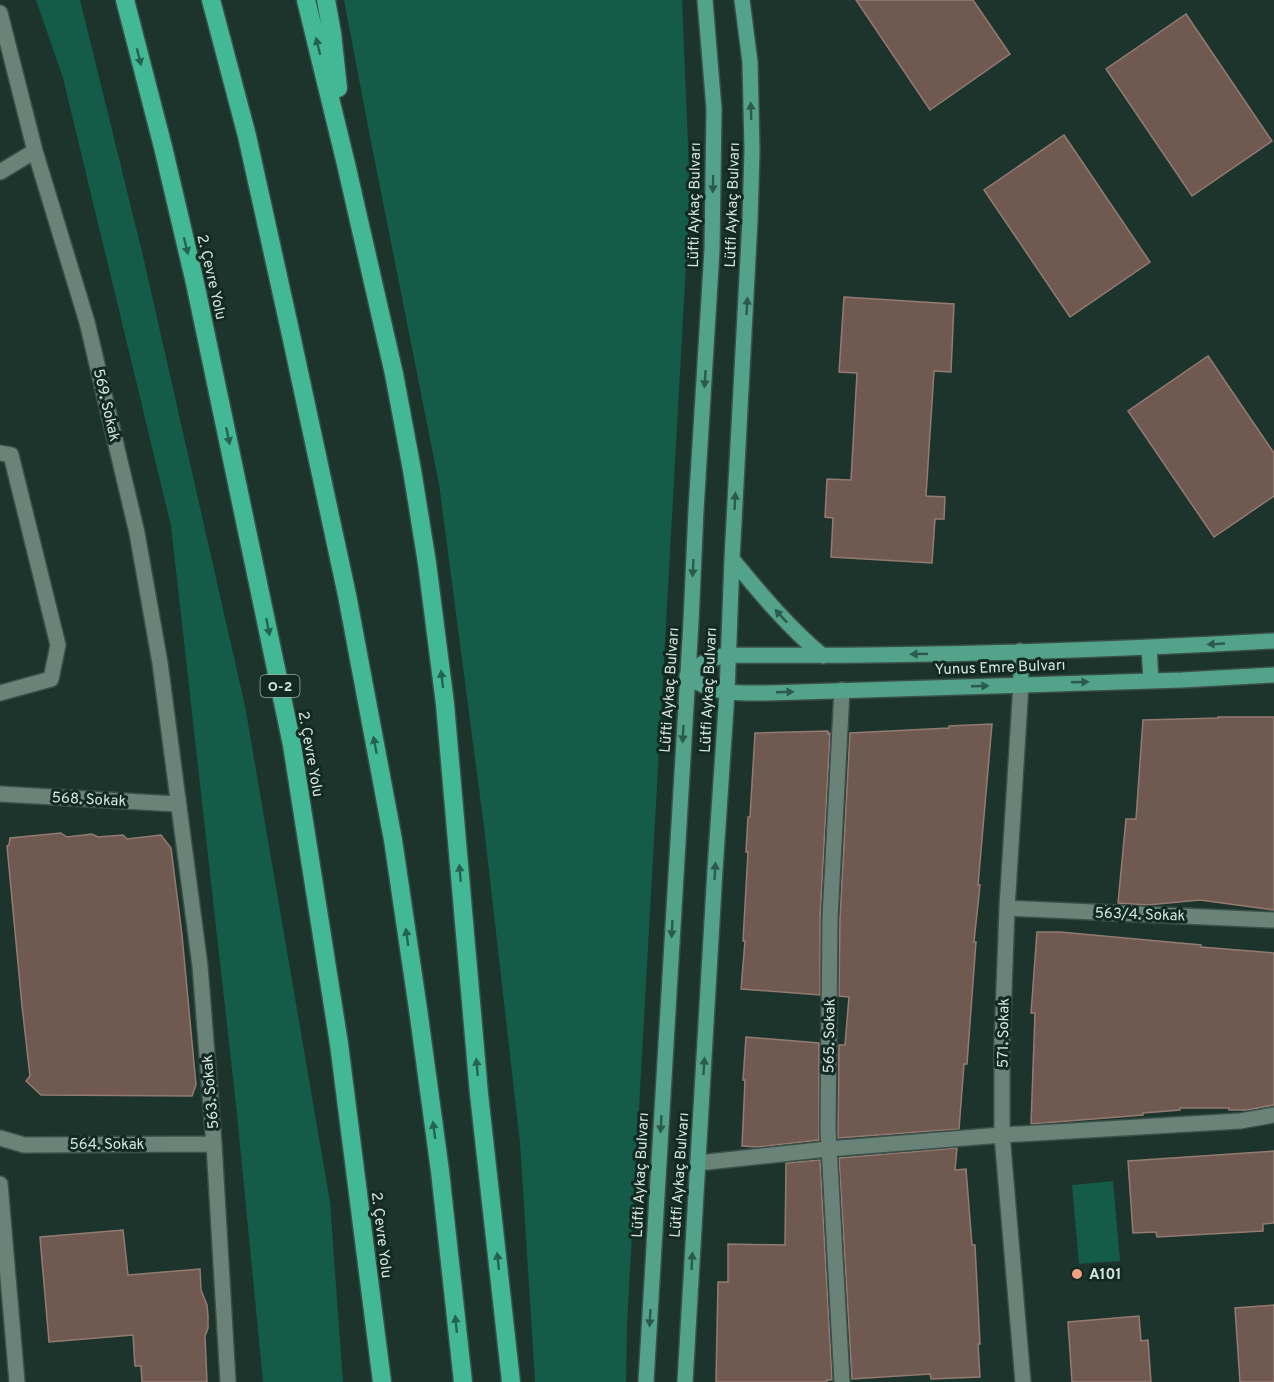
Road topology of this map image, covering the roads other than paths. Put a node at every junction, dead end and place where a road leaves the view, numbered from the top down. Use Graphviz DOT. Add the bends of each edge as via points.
graph roads {
  1 [pos="125,0"];
  2 [pos="212,0"];
  3 [pos="306,0"];
  4 [pos="326,0"];
  5 [pos="705,0"];
  6 [pos="742,0"];
  7 [pos="0,13"];
  8 [pos="35,151"];
  9 [pos="346,164"];
  10 [pos="0,172"];
  11 [pos="0,453"];
  12 [pos="732,559"];
  13 [pos="1274,641"];
  14 [pos="1149,648"];
  15 [pos="1020,651"];
  16 [pos="728,655"];
  17 [pos="823,656"];
  18 [pos="1274,675"];
  19 [pos="687,676"];
  20 [pos="1150,680"];
  21 [pos="1021,684"];
  22 [pos="842,690"];
  23 [pos="0,693"];
  24 [pos="727,693"];
  25 [pos="0,794"];
  26 [pos="177,804"];
  27 [pos="1007,908"];
  28 [pos="1274,920"];
  29 [pos="1274,1115"];
  30 [pos="1002,1135"];
  31 [pos="0,1138"];
  32 [pos="214,1144"];
  33 [pos="828,1149"];
  34 [pos="698,1164"];
  35 [pos="0,1184"];
  36 [pos="17,1382"];
  37 [pos="228,1382"];
  38 [pos="382,1382"];
  39 [pos="463,1382"];
  40 [pos="511,1382"];
  41 [pos="646,1382"];
  42 [pos="685,1382"];
  43 [pos="842,1382"];
  44 [pos="1023,1382"];
  1 -- 38 [label="highway, 2. Çevre Yolu / O-2, one-way" via="195,283 292,745 339,1044"];
  39 -- 2 [label="highway, one-way" via="440,1171 393,840 291,335"];
  9 -- 3 [label="highway, one-way"];
  4 -- 9 [label="highway"];
  5 -- 19 [label="main road, Lüfti Aykaç Bulvarı, one-way" via="714,109 712,250"];
  12 -- 6 [label="main road, Lütfi Aykaç Bulvarı, one-way" via="752,150 750,62"];
  7 -- 8 [label="street, 569. Sokak"];
  8 -- 10 [label="street"];
  8 -- 26 [label="street, 569. Sokak" via="87,322 137,533 160,663"];
  40 -- 9 [label="highway, one-way" via="479,1094 445,704 427,563 394,374"];
  11 -- 23 [label="street" via="11,455 58,645 51,680"];
  12 -- 16 [label="main road, Lütfi Aykaç Bulvarı"];
  17 -- 12 [label="main road, one-way"];
  13 -- 14 [label="main road, Yunus Emre Bulvarı, one-way"];
  14 -- 15 [label="main road, Yunus Emre Bulvarı"];
  14 -- 20 [label="main road"];
  15 -- 17 [label="main road, Yunus Emre Bulvarı, one-way"];
  15 -- 21 [label="main road"];
  16 -- 17 [label="main road, Yunus Emre Bulvarı"];
  16 -- 19 [label="main road, Yunus Emre Bulvarı" via="700,664"];
  16 -- 24 [label="main road, Lütfi Aykaç Bulvarı"];
  18 -- 20 [label="main road, Yunus Emre Bulvarı"];
  19 -- 24 [label="main road, Yunus Emre Bulvarı"];
  19 -- 41 [label="main road, Lüfti Aykaç Bulvarı, one-way"];
  21 -- 20 [label="main road, Yunus Emre Bulvarı, one-way"];
  22 -- 21 [label="main road, Yunus Emre Bulvarı, one-way"];
  21 -- 27 [label="street, 571. Sokak"];
  24 -- 22 [label="main road, Yunus Emre Bulvarı, one-way"];
  22 -- 33 [label="street, 565. Sokak" via="831,918"];
  34 -- 24 [label="main road, Lütfi Aykaç Bulvarı, one-way"];
  25 -- 26 [label="street, 568. Sokak"];
  26 -- 32 [label="street, 563. Sokak" via="200,966"];
  27 -- 28 [label="street, 563/4. Sokak"];
  27 -- 30 [label="street, 571. Sokak"];
  29 -- 30 [label="street" via="1240,1121"];
  30 -- 33 [label="street"];
  30 -- 44 [label="street, 571. Sokak"];
  31 -- 32 [label="street, 564. Sokak" via="24,1145"];
  32 -- 37 [label="street, 563. Sokak"];
  33 -- 34 [label="street"];
  33 -- 43 [label="street, 565. Sokak"];
  42 -- 34 [label="main road, Lütfi Aykaç Bulvarı, one-way"];
  35 -- 36 [label="street"];
}
